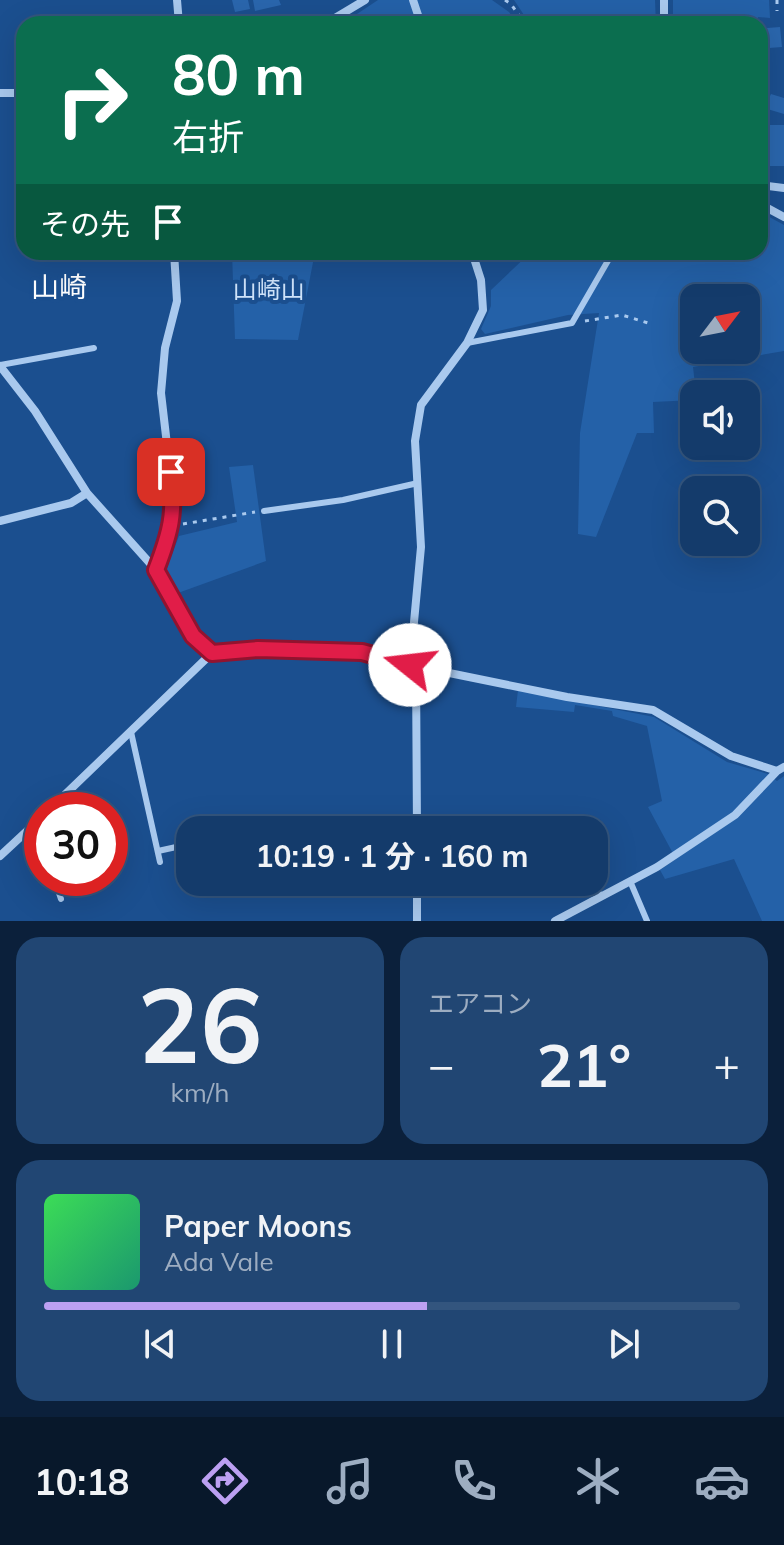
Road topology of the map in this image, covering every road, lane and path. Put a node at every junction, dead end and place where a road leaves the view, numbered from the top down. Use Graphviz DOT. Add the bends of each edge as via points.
graph roads {
  1 [pos="365,0"];
  2 [pos="505,0"];
  3 [pos="777,0"];
  4 [pos="777,11"];
  5 [pos="338,16"];
  6 [pos="519,16"];
  7 [pos="174,260"];
  8 [pos="475,260"];
  9 [pos="608,260"];
  10 [pos="572,323"];
  11 [pos="648,323"];
  12 [pos="467,343"];
  13 [pos="94,348"];
  14 [pos="0,365"];
  15 [pos="418,483"];
  16 [pos="87,493"];
  17 [pos="264,511"];
  18 [pos="0,521"];
  19 [pos="172,526"];
  20 [pos="156,570"];
  21 [pos="212,653"];
  22 [pos="413,666"];
  23 [pos="131,732"];
  24 [pos="781,769"];
  25 [pos="68,792"];
  26 [pos="417,816"];
  27 [pos="24,834"];
  28 [pos="176,847"];
  29 [pos="158,851"];
  30 [pos="0,856"];
  31 [pos="160,862"];
  32 [pos="630,881"];
  33 [pos="60,896"];
  34 [pos="417,896"];
  35 [pos="600,897"];
  36 [pos="61,899"];
  37 [pos="417,921"];
  38 [pos="555,921"];
  39 [pos="647,921"];
  1 -- 5 [label="street"];
  2 -- 6 [label="path"];
  3 -- 4 [label="path"];
  7 -- 19 [label="street" via="177,301 161,393"];
  8 -- 12 [label="street" via="483,310"];
  9 -- 10 [label="lane"];
  10 -- 11 [label="path" via="622,315"];
  10 -- 12 [label="lane"];
  12 -- 15 [label="street" via="421,405 415,441"];
  13 -- 14 [label="lane"];
  14 -- 16 [label="street"];
  15 -- 17 [label="lane"];
  15 -- 22 [label="street" via="421,547"];
  16 -- 18 [label="street" via="71,503"];
  16 -- 20 [label="street"];
  17 -- 19 [label="path"];
  19 -- 20 [label="street"];
  20 -- 21 [label="street" via="193,636"];
  21 -- 22 [label="street" via="362,652"];
  21 -- 23 [label="street"];
  22 -- 24 [label="street" via="653,710 731,756"];
  22 -- 26 [label="street"];
  23 -- 25 [label="street"];
  23 -- 29 [label="lane"];
  24 -- 32 [label="street" via="735,815"];
  27 -- 30 [label="street"];
  28 -- 29 [label="lane"];
  29 -- 31 [label="lane"];
  32 -- 35 [label="street"];
  32 -- 39 [label="lane"];
  33 -- 36 [label="lane"];
  34 -- 37 [label="street"];
  35 -- 38 [label="street"];
}
